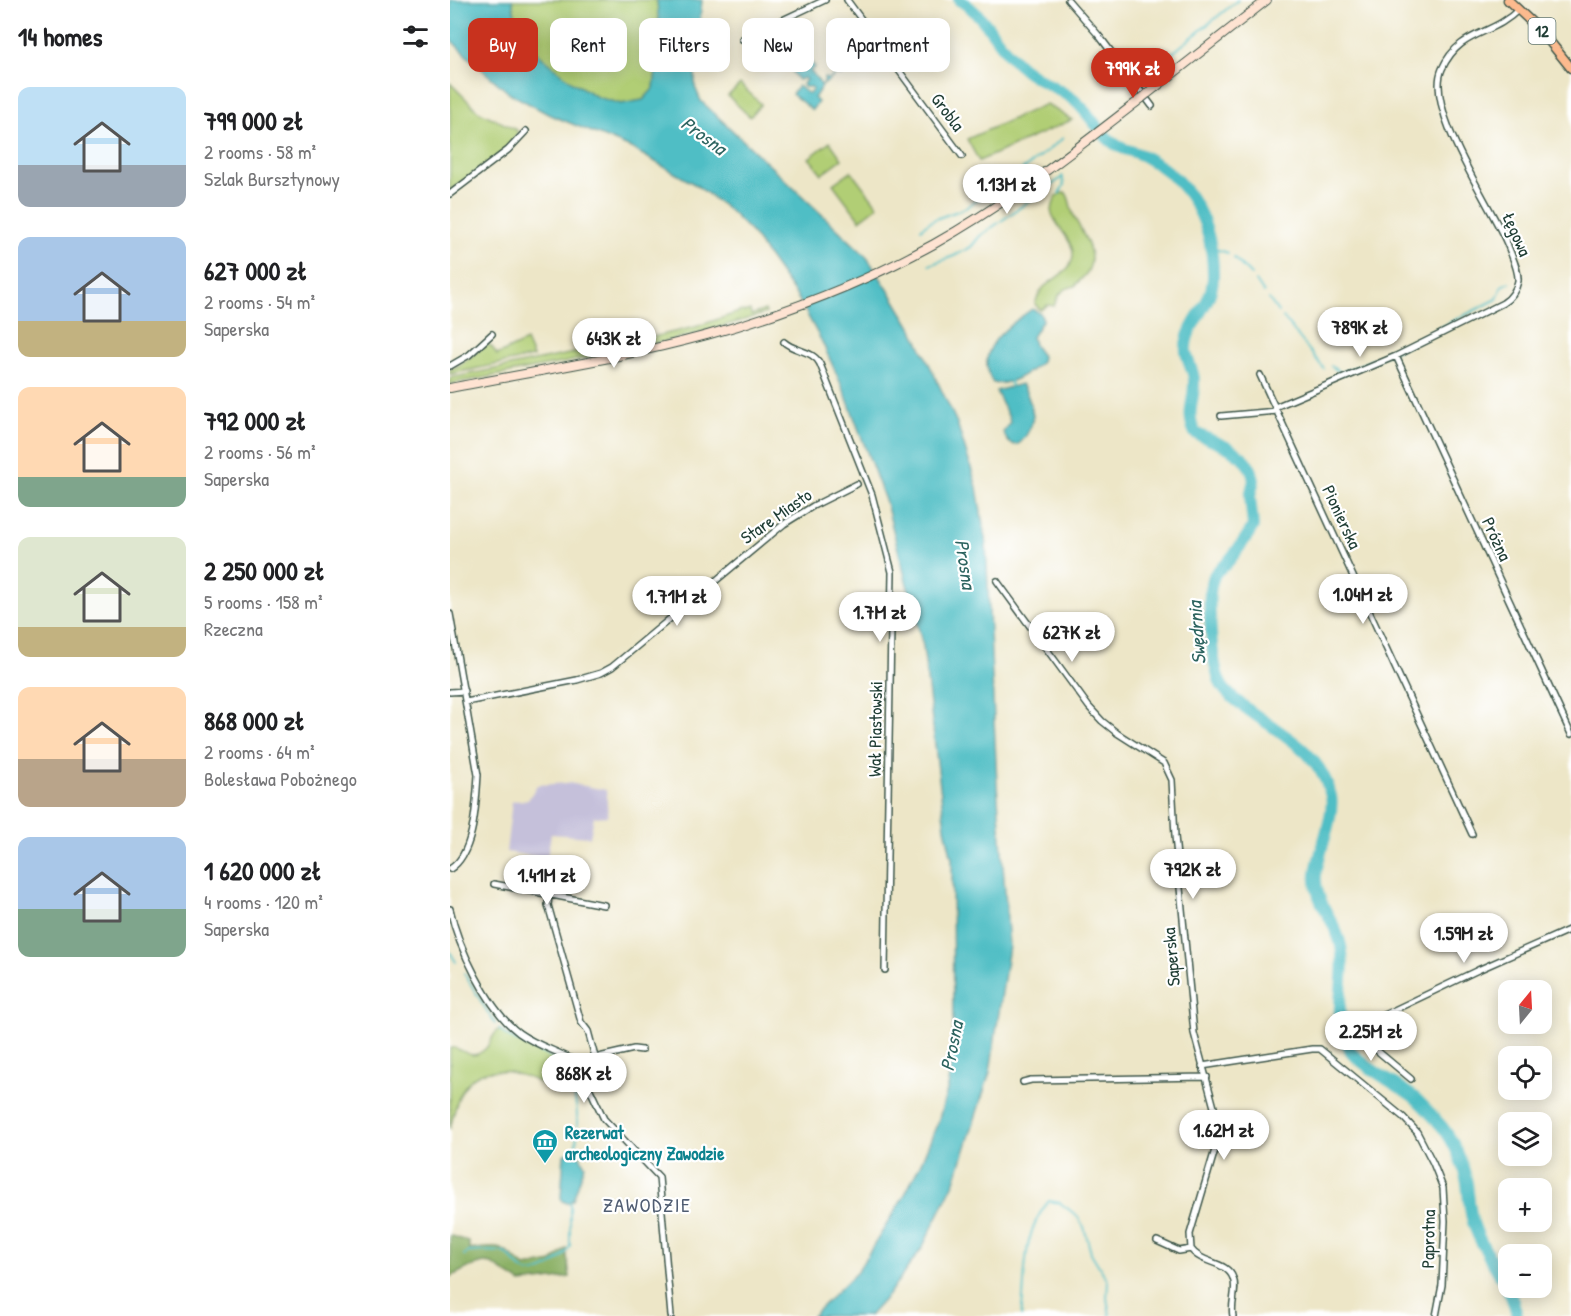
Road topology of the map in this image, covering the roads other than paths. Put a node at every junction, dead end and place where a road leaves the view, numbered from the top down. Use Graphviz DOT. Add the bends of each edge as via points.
graph roads {
  1 [pos="825,0"];
  2 [pos="847,0"];
  3 [pos="1068,0"];
  4 [pos="1267,0"];
  5 [pos="1508,0"];
  6 [pos="1519,9"];
  7 [pos="787,18"];
  8 [pos="1571,68"];
  9 [pos="1152,106"];
  10 [pos="526,131"];
  11 [pos="962,156"];
  12 [pos="450,194"];
  13 [pos="492,334"];
  14 [pos="784,342"];
  15 [pos="1396,356"];
  16 [pos="450,366"];
  17 [pos="1260,375"];
  18 [pos="450,388"];
  19 [pos="1276,409"];
  20 [pos="1221,416"];
  21 [pos="857,484"];
  22 [pos="996,581"];
  23 [pos="450,614"];
  24 [pos="464,691"];
  25 [pos="450,692"];
  26 [pos="466,702"];
  27 [pos="1571,734"];
  28 [pos="1472,834"];
  29 [pos="450,869"];
  30 [pos="494,884"];
  31 [pos="549,895"];
  32 [pos="604,905"];
  33 [pos="450,909"];
  34 [pos="1571,929"];
  35 [pos="885,970"];
  36 [pos="642,1050"];
  37 [pos="596,1057"];
  38 [pos="577,1062"];
  39 [pos="1202,1066"];
  40 [pos="1207,1077"];
  41 [pos="1411,1079"];
  42 [pos="1023,1082"];
  43 [pos="1156,1241"];
  44 [pos="1191,1249"];
  45 [pos="671,1316"];
  46 [pos="1233,1316"];
  47 [pos="1436,1316"];
  1 -- 7 [label="street"];
  2 -- 11 [label="street, Grobla"];
  3 -- 9 [label="street"];
  4 -- 18 [label="main road" via="1032,182 983,215 886,268 791,308 707,335"];
  5 -- 6 [label="main road, 12"];
  6 -- 8 [label="main road, 12"];
  6 -- 15 [label="street, Łęgowa" via="1503,23 1460,44 1442,69 1438,88 1442,109 1466,166 1512,255 1518,280 1514,293 1503,303"];
  10 -- 12 [label="street" via="508,150"];
  13 -- 16 [label="street"];
  14 -- 35 [label="street, Wał Piastowski" via="814,356 820,364 872,495 890,565"];
  15 -- 19 [label="street, Łęgowa"];
  15 -- 27 [label="street, Próżna"];
  17 -- 19 [label="street, Pionierska"];
  19 -- 20 [label="street, Łęgowa"];
  19 -- 28 [label="street, Pionierska"];
  21 -- 26 [label="street, Stare Miasto" via="784,524 612,667 577,680"];
  22 -- 39 [label="street, Saperska" via="1089,707 1118,733 1158,758 1169,771 1193,1024"];
  23 -- 24 [label="street"];
  24 -- 25 [label="street"];
  24 -- 26 [label="street"];
  26 -- 29 [label="street" via="476,756 476,799 467,848 460,862"];
  30 -- 31 [label="street"];
  31 -- 32 [label="street"];
  31 -- 37 [label="street" via="548,905 581,1022"];
  33 -- 38 [label="street" via="480,984 503,1018 533,1042"];
  34 -- 41 [label="street" via="1367,1023 1371,1045"];
  36 -- 37 [label="street"];
  37 -- 38 [label="street"];
  38 -- 45 [label="street" via="604,1119 659,1177"];
  39 -- 40 [label="street, Saperska"];
  39 -- 47 [label="street, Paprotna" via="1320,1049 1403,1117 1417,1132 1443,1188 1442,1285"];
  40 -- 42 [label="street" via="1094,1077"];
  40 -- 44 [label="street, Saperska" via="1219,1134 1190,1234"];
  43 -- 44 [label="street" via="1179,1251"];
  44 -- 46 [label="street" via="1200,1258 1230,1272 1234,1280"];
}
